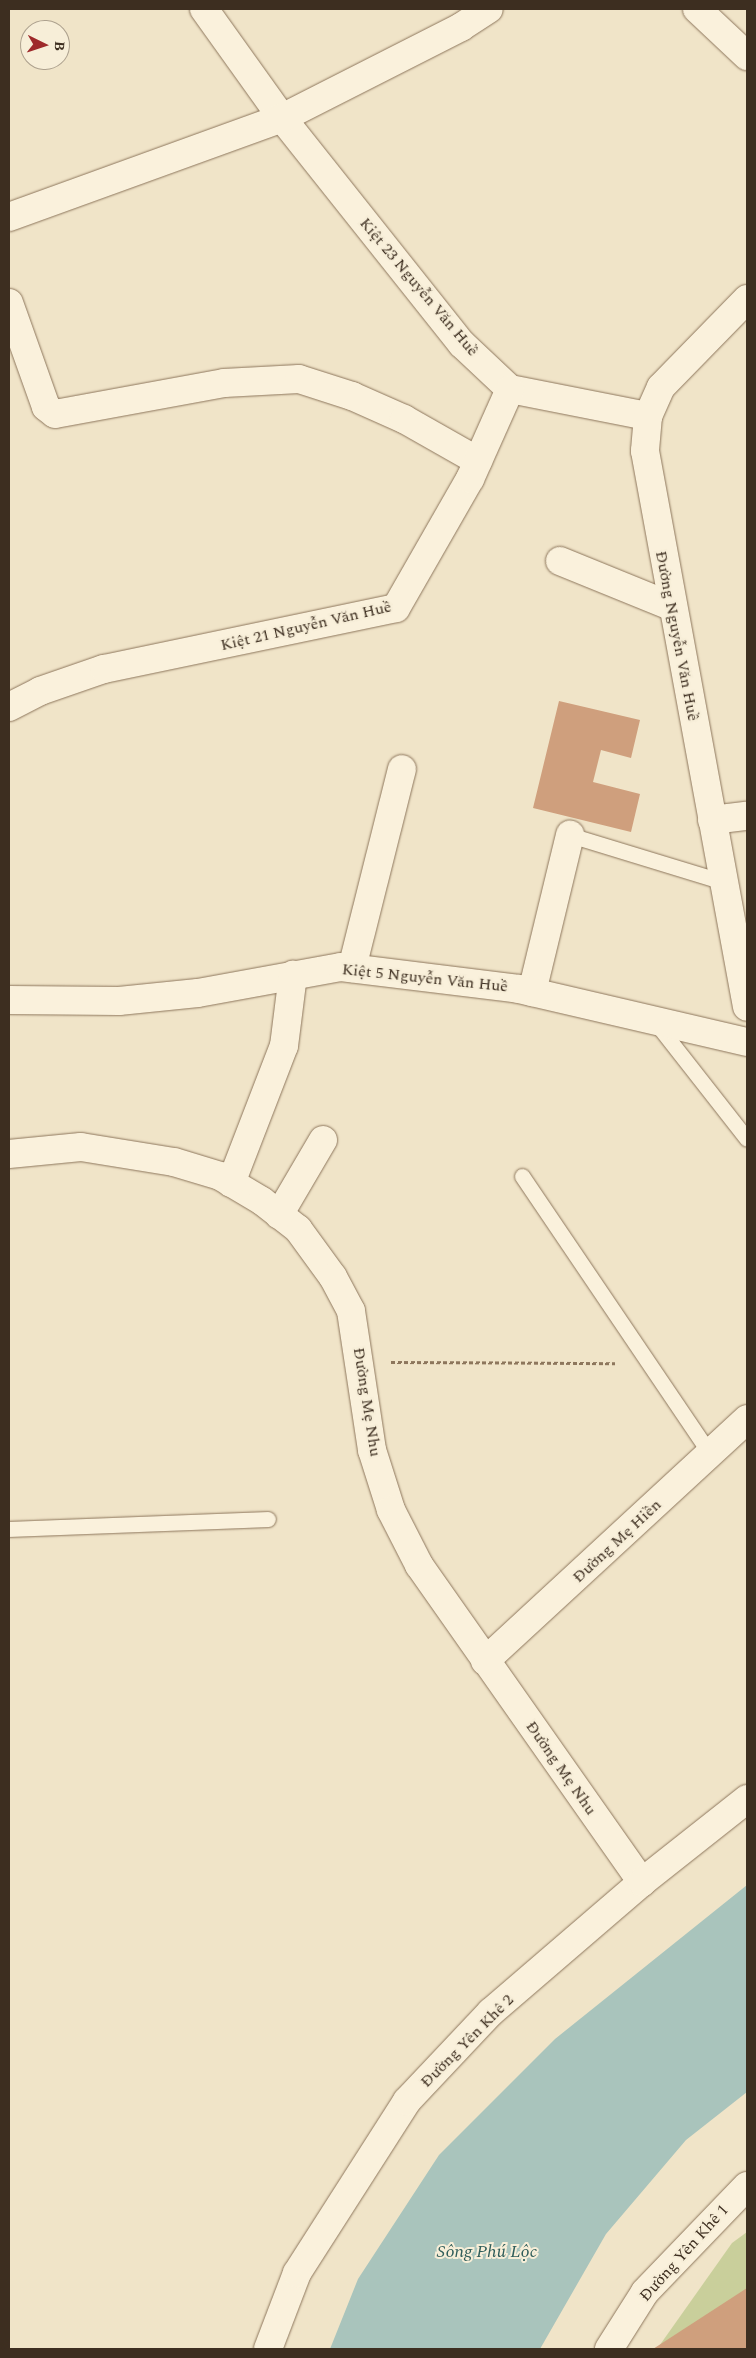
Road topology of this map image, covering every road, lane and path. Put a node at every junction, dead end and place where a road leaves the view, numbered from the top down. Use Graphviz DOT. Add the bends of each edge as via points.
graph roads {
  1 [pos="204,9"];
  2 [pos="489,9"];
  3 [pos="698,9"];
  4 [pos="747,56"];
  5 [pos="282,118"];
  6 [pos="9,217"];
  7 [pos="747,299"];
  8 [pos="9,303"];
  9 [pos="510,389"];
  10 [pos="648,416"];
  11 [pos="478,462"];
  12 [pos="560,561"];
  13 [pos="671,606"];
  14 [pos="9,707"];
  15 [pos="402,769"];
  16 [pos="747,816"];
  17 [pos="712,820"];
  18 [pos="570,835"];
  19 [pos="724,882"];
  20 [pos="352,968"];
  21 [pos="293,975"];
  22 [pos="532,992"];
  23 [pos="9,1000"];
  24 [pos="747,1007"];
  25 [pos="656,1024"];
  26 [pos="747,1042"];
  27 [pos="747,1139"];
  28 [pos="323,1140"];
  29 [pos="9,1154"];
  30 [pos="522,1176"];
  31 [pos="231,1183"];
  32 [pos="280,1215"];
  33 [pos="361,1362"];
  34 [pos="645,1363"];
  35 [pos="747,1419"];
  36 [pos="710,1454"];
  37 [pos="268,1519"];
  38 [pos="9,1529"];
  39 [pos="485,1661"];
  40 [pos="747,1799"];
  41 [pos="642,1882"];
  42 [pos="747,2186"];
  43 [pos="268,2349"];
  44 [pos="610,2349"];
  1 -- 5 [label="street, Kiệt 23 Nguyễn Văn Huề"];
  2 -- 5 [label="street" via="461,27"];
  3 -- 4 [label="street"];
  5 -- 6 [label="street"];
  5 -- 9 [label="street, Kiệt 23 Nguyễn Văn Huề" via="462,344"];
  7 -- 10 [label="street, Đường Nguyễn Văn Huề" via="677,368 661,388"];
  8 -- 11 [label="street" via="46,407 55,414 224,383 299,379 352,396 404,419"];
  9 -- 10 [label="street"];
  9 -- 11 [label="street, Kiệt 21 Nguyễn Văn Huề"];
  10 -- 13 [label="street, Đường Nguyễn Văn Huề" via="645,451"];
  11 -- 14 [label="street, Kiệt 21 Nguyễn Văn Huề" via="396,608 104,669 40,691"];
  12 -- 13 [label="street"];
  13 -- 17 [label="street, Đường Nguyễn Văn Huề"];
  15 -- 20 [label="street"];
  16 -- 17 [label="street"];
  17 -- 19 [label="street, Đường Nguyễn Văn Huề"];
  18 -- 19 [label="lane"];
  18 -- 22 [label="street"];
  19 -- 24 [label="street, Đường Nguyễn Văn Huề"];
  20 -- 21 [label="street, Kiệt 5 Nguyễn Văn Huề"];
  20 -- 22 [label="street, Kiệt 5 Nguyễn Văn Huề"];
  21 -- 23 [label="street, Kiệt 5 Nguyễn Văn Huề" via="198,993 119,1000"];
  21 -- 31 [label="street" via="284,1046"];
  22 -- 25 [label="street, Kiệt 5 Nguyễn Văn Huề"];
  25 -- 26 [label="street, Kiệt 5 Nguyễn Văn Huề"];
  25 -- 27 [label="lane"];
  28 -- 32 [label="street"];
  29 -- 31 [label="street, Đường Mẹ Nhu" via="81,1147 122,1152 174,1162"];
  30 -- 34 [label="lane"];
  31 -- 32 [label="street, Đường Mẹ Nhu"];
  32 -- 33 [label="street, Đường Mẹ Nhu" via="298,1229 333,1277 351,1311"];
  33 -- 34 [label="path"];
  33 -- 39 [label="street, Đường Mẹ Nhu" via="372,1450 391,1510 419,1565"];
  34 -- 36 [label="lane"];
  35 -- 36 [label="street, Đường Mẹ Hiền"];
  36 -- 39 [label="street, Đường Mẹ Hiền"];
  37 -- 38 [label="lane"];
  39 -- 41 [label="street, Đường Mẹ Nhu"];
  40 -- 41 [label="street, Đường Yên Khê 2"];
  41 -- 43 [label="street, Đường Yên Khê 2" via="491,2012 407,2101 296,2273"];
  42 -- 44 [label="street, Đường Yên Khê 1" via="645,2292"];
}
